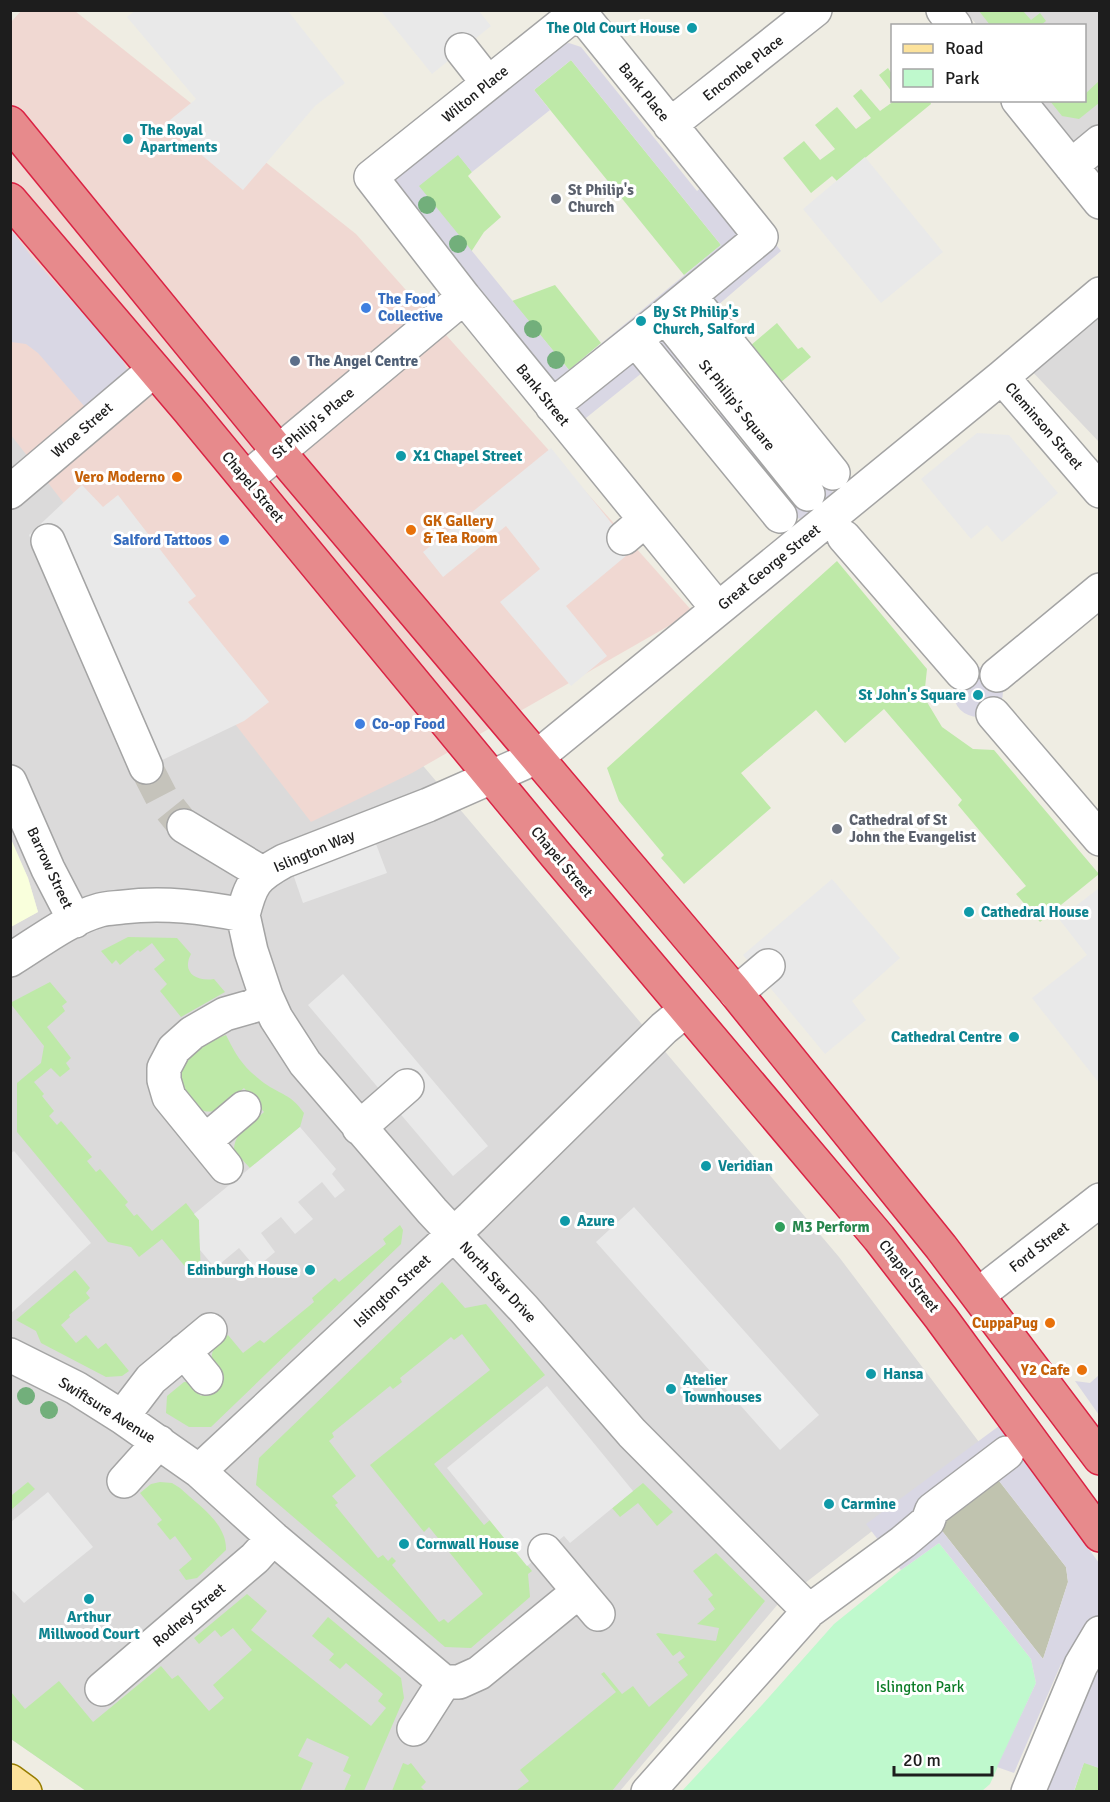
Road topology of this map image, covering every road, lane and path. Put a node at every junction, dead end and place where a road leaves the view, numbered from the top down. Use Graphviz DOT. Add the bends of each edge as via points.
graph roads {
  1 [pos="815,10"];
  2 [pos="943,10"];
  3 [pos="579,11"];
  4 [pos="954,24"];
  5 [pos="462,50"];
  6 [pos="488,83"];
  7 [pos="1020,102"];
  8 [pos="10,123"];
  9 [pos="670,125"];
  10 [pos="1100,142"];
  11 [pos="1071,166"];
  12 [pos="371,177"];
  13 [pos="10,200"];
  14 [pos="1100,202"];
  15 [pos="1100,294"];
  16 [pos="690,296"];
  17 [pos="464,297"];
  18 [pos="665,316"];
  19 [pos="636,339"];
  20 [pos="154,370"];
  21 [pos="1002,378"];
  22 [pos="552,406"];
  23 [pos="278,451"];
  24 [pos="833,473"];
  25 [pos="246,479"];
  26 [pos="1100,491"];
  27 [pos="10,492"];
  28 [pos="808,494"];
  29 [pos="780,516"];
  30 [pos="844,537"];
  31 [pos="48,541"];
  32 [pos="1100,590"];
  33 [pos="718,609"];
  34 [pos="962,674"];
  35 [pos="997,675"];
  36 [pos="993,714"];
  37 [pos="537,757"];
  38 [pos="146,768"];
  39 [pos="492,778"];
  40 [pos="10,782"];
  41 [pos="184,826"];
  42 [pos="1100,839"];
  43 [pos="262,873"];
  44 [pos="243,915"];
  45 [pos="75,921"];
  46 [pos="10,960"];
  47 [pos="768,966"];
  48 [pos="736,993"];
  49 [pos="266,996"];
  50 [pos="686,1010"];
  51 [pos="407,1086"];
  52 [pos="244,1108"];
  53 [pos="359,1128"];
  54 [pos="205,1141"];
  55 [pos="226,1167"];
  56 [pos="1100,1200"];
  57 [pos="453,1234"];
  58 [pos="978,1295"];
  59 [pos="210,1330"];
  60 [pos="184,1351"];
  61 [pos="10,1355"];
  62 [pos="206,1378"];
  63 [pos="122,1417"];
  64 [pos="159,1443"];
  65 [pos="1007,1453"];
  66 [pos="1100,1458"];
  67 [pos="199,1471"];
  68 [pos="124,1481"];
  69 [pos="1100,1535"];
  70 [pos="273,1538"];
  71 [pos="545,1551"];
  72 [pos="809,1611"];
  73 [pos="1100,1634"];
  74 [pos="444,1682"];
  75 [pos="102,1689"];
  76 [pos="414,1729"];
  77 [pos="10,1781"];
  78 [pos="25,1791"];
  79 [pos="648,1791"];
  80 [pos="1028,1791"];
  1 -- 9 [label="street, Encombe Place"];
  2 -- 4 [label="street"];
  3 -- 6 [label="street, Wilton Place"];
  3 -- 9 [label="street, Bank Place"];
  5 -- 6 [label="street"];
  6 -- 12 [label="street, Wilton Place"];
  7 -- 11 [label="street"];
  8 -- 23 [label="highway"];
  9 -- 16 [label="street, Bank Place" via="761,237"];
  10 -- 11 [label="street"];
  11 -- 14 [label="street"];
  12 -- 17 [label="street, Bank Street"];
  13 -- 20 [label="highway, Chapel Street"];
  15 -- 21 [label="street, Cleminson Street"];
  16 -- 18 [label="street"];
  16 -- 24 [label="street"];
  17 -- 22 [label="street, Bank Street"];
  17 -- 23 [label="street, St Philip's Place"];
  18 -- 19 [label="street"];
  18 -- 28 [label="street, St Philip's Square"];
  19 -- 22 [label="street"];
  19 -- 29 [label="street"];
  20 -- 25 [label="highway, Chapel Street"];
  20 -- 27 [label="street, Wroe Street"];
  21 -- 26 [label="street, Cleminson Street"];
  21 -- 33 [label="street, Great George Street"];
  22 -- 33 [label="street, Bank Street" via="635,529"];
  23 -- 25 [label="street, St Philip's Place"];
  23 -- 37 [label="highway"];
  25 -- 39 [label="highway, Chapel Street"];
  30 -- 34 [label="street"];
  31 -- 38 [label="street"];
  32 -- 35 [label="street"];
  33 -- 37 [label="street, Great George Street"];
  36 -- 42 [label="street"];
  37 -- 39 [label="street, Islington Way"];
  37 -- 48 [label="highway"];
  39 -- 43 [label="street, Islington Way"];
  39 -- 50 [label="highway, Chapel Street"];
  40 -- 45 [label="street, Barrow Street"];
  41 -- 43 [label="street"];
  43 -- 44 [label="street, Islington Way" via="249,891"];
  44 -- 45 [label="street" via="193,906 137,905 100,910"];
  44 -- 49 [label="street, North Star Drive"];
  45 -- 46 [label="street"];
  47 -- 48 [label="street"];
  48 -- 58 [label="highway"];
  49 -- 53 [label="street, North Star Drive" via="305,1063"];
  49 -- 54 [label="street" via="253,1006 225,1014 192,1033 174,1049 164,1068 169,1097"];
  50 -- 57 [label="street, Islington Street"];
  50 -- 69 [label="highway, Chapel Street" via="886,1247"];
  51 -- 53 [label="street"];
  52 -- 54 [label="street"];
  53 -- 57 [label="street, North Star Drive"];
  54 -- 55 [label="street"];
  56 -- 58 [label="street, Ford Street"];
  57 -- 67 [label="street, Islington Street"];
  57 -- 72 [label="street, North Star Drive" via="632,1433"];
  58 -- 66 [label="highway"];
  59 -- 60 [label="street"];
  60 -- 62 [label="street"];
  60 -- 63 [label="street" via="151,1379"];
  61 -- 63 [label="street, Swiftsure Avenue" via="76,1388"];
  63 -- 64 [label="street, Swiftsure Avenue"];
  64 -- 67 [label="street, Swiftsure Avenue"];
  64 -- 68 [label="street"];
  65 -- 72 [label="street" via="932,1510 928,1521 893,1550"];
  67 -- 70 [label="street"];
  70 -- 74 [label="street"];
  70 -- 75 [label="street, Rodney Street" via="255,1558"];
  71 -- 74 [label="street" via="588,1603 479,1673 459,1682"];
  72 -- 79 [label="street"];
  73 -- 80 [label="street" via="1081,1665"];
  74 -- 76 [label="street"];
  77 -- 78 [label="main road"];
}
